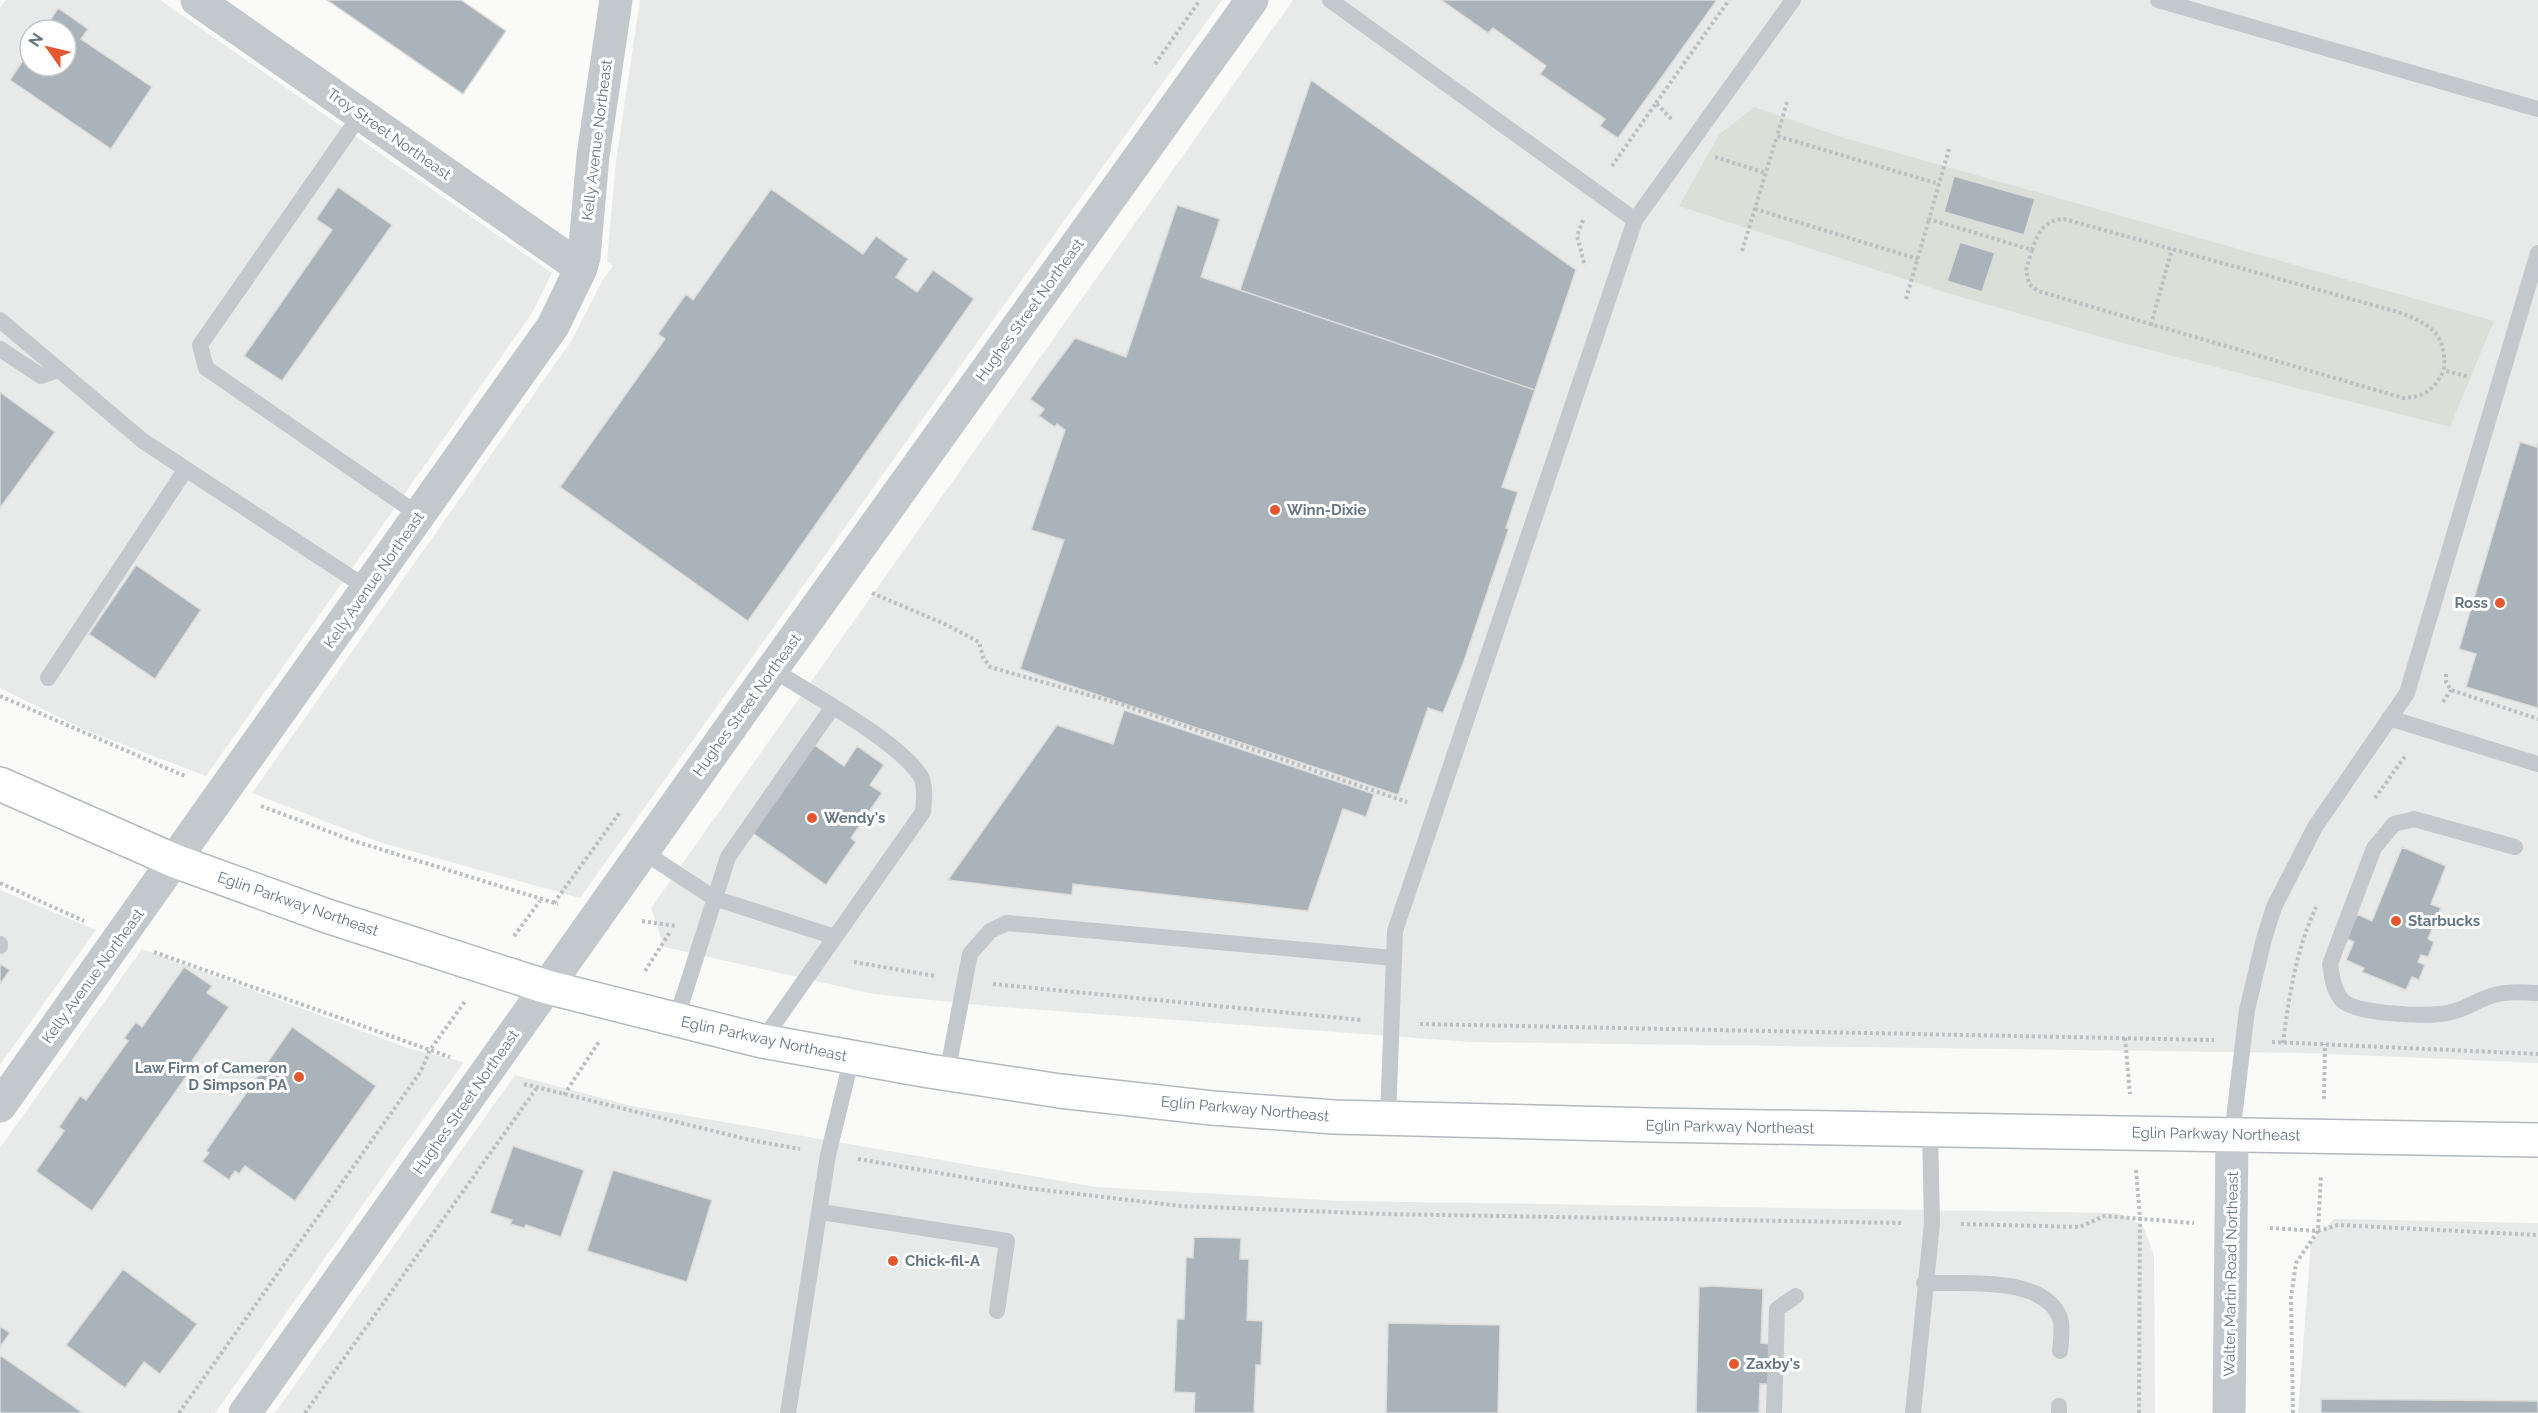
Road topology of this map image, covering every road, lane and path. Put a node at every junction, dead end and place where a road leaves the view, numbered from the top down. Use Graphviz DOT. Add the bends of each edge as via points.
graph roads {
  1 [pos="197,0"];
  2 [pos="616,0"];
  3 [pos="1252,0"];
  4 [pos="1330,0"];
  5 [pos="1729,0"];
  6 [pos="1793,0"];
  7 [pos="2158,0"];
  8 [pos="1787,102"];
  9 [pos="1656,103"];
  10 [pos="2538,109"];
  11 [pos="361,114"];
  12 [pos="1777,136"];
  13 [pos="1949,149"];
  14 [pos="1939,184"];
  15 [pos="1755,209"];
  16 [pos="1929,219"];
  17 [pos="1635,220"];
  18 [pos="2172,249"];
  19 [pos="2032,250"];
  20 [pos="1742,251"];
  21 [pos="2538,253"];
  22 [pos="1918,259"];
  23 [pos="581,268"];
  24 [pos="1906,299"];
  25 [pos="0,320"];
  26 [pos="2151,326"];
  27 [pos="0,349"];
  28 [pos="58,370"];
  29 [pos="2444,370"];
  30 [pos="2499,386"];
  31 [pos="186,469"];
  32 [pos="419,515"];
  33 [pos="837,579"];
  34 [pos="367,588"];
  35 [pos="2449,662"];
  36 [pos="772,669"];
  37 [pos="48,678"];
  38 [pos="832,708"];
  39 [pos="2389,718"];
  40 [pos="2538,719"];
  41 [pos="2538,764"];
  42 [pos="0,784"];
  43 [pos="1436,812"];
  44 [pos="2515,847"];
  45 [pos="642,851"];
  46 [pos="175,861"];
  47 [pos="0,883"];
  48 [pos="714,898"];
  49 [pos="835,937"];
  50 [pos="120,938"];
  51 [pos="1394,958"];
  52 [pos="489,969"];
  53 [pos="547,987"];
  54 [pos="2538,993"];
  55 [pos="676,1020"];
  56 [pos="2125,1038"];
  57 [pos="762,1041"];
  58 [pos="2325,1044"];
  59 [pos="430,1050"];
  60 [pos="852,1057"];
  61 [pos="488,1070"];
  62 [pos="947,1074"];
  63 [pos="536,1089"];
  64 [pos="0,1106"];
  65 [pos="1388,1118"];
  66 [pos="1930,1130"];
  67 [pos="2133,1133"];
  68 [pos="2232,1135"];
  69 [pos="2324,1136"];
  70 [pos="2538,1140"];
  71 [pos="828,1155"];
  72 [pos="821,1212"];
  73 [pos="2140,1218"];
  74 [pos="1932,1223"];
  75 [pos="2231,1226"];
  76 [pos="2318,1231"];
  77 [pos="2538,1235"];
  78 [pos="1924,1283"];
  79 [pos="1796,1296"];
  80 [pos="998,1311"];
  81 [pos="2060,1351"];
  82 [pos="178,1413"];
  83 [pos="245,1413"];
  84 [pos="305,1413"];
  85 [pos="788,1413"];
  86 [pos="1774,1413"];
  87 [pos="1912,1413"];
  88 [pos="2139,1413"];
  89 [pos="2229,1413"];
  90 [pos="2293,1413"];
  1 -- 11 [label="street, Troy Street Northeast"];
  2 -- 23 [label="street, Kelly Avenue Northeast"];
  3 -- 33 [label="street, Hughes Street Northeast"];
  4 -- 17 [label="lane"];
  5 -- 9 [label="path"];
  6 -- 17 [label="lane"];
  7 -- 10 [label="lane"];
  8 -- 12 [label="path"];
  11 -- 23 [label="street, Troy Street Northeast"];
  11 -- 32 [label="lane" via="200,345 206,368"];
  12 -- 14 [label="path"];
  12 -- 15 [label="path"];
  13 -- 14 [label="path"];
  14 -- 16 [label="path"];
  15 -- 20 [label="path"];
  15 -- 22 [label="path"];
  16 -- 19 [label="path"];
  16 -- 22 [label="path"];
  17 -- 43 [label="lane"];
  18 -- 19 [label="path" via="2054,219 2041,229"];
  18 -- 26 [label="path"];
  18 -- 29 [label="path" via="2422,321 2437,334 2443,347"];
  19 -- 26 [label="path" via="2026,270 2029,284 2038,291"];
  21 -- 30 [label="lane"];
  22 -- 24 [label="path"];
  23 -- 32 [label="street, Kelly Avenue Northeast" via="553,326"];
  25 -- 28 [label="lane"];
  26 -- 29 [label="path" via="2403,398 2426,394"];
  27 -- 28 [label="lane" via="41,376"];
  28 -- 31 [label="lane" via="143,441"];
  29 -- 30 [label="path"];
  30 -- 39 [label="lane" via="2407,693"];
  31 -- 34 [label="lane"];
  31 -- 37 [label="lane"];
  32 -- 34 [label="street, Kelly Avenue Northeast"];
  33 -- 36 [label="street, Hughes Street Northeast"];
  33 -- 43 [label="path" via="979,642 990,667 1117,704"];
  34 -- 46 [label="street, Kelly Avenue Northeast"];
  35 -- 40 [label="path" via="2446,682 2451,690"];
  36 -- 38 [label="lane"];
  36 -- 45 [label="street, Hughes Street Northeast"];
  38 -- 48 [label="lane" via="728,857"];
  38 -- 49 [label="lane" via="903,757 922,777 924,800 923,812"];
  39 -- 41 [label="lane"];
  39 -- 68 [label="lane" via="2315,827 2274,907 2247,1010"];
  42 -- 46 [label="highway, Eglin Parkway Northeast"];
  43 -- 51 [label="lane" via="1395,931"];
  44 -- 54 [label="lane" via="2414,819 2394,824 2374,848 2330,964 2333,985 2343,1001 2368,1011 2441,1014 2504,992"];
  45 -- 48 [label="lane"];
  45 -- 53 [label="street, Hughes Street Northeast"];
  46 -- 50 [label="street, Kelly Avenue Northeast"];
  46 -- 52 [label="highway, Eglin Parkway Northeast"];
  47 -- 50 [label="path"];
  48 -- 49 [label="lane"];
  48 -- 55 [label="lane"];
  49 -- 57 [label="lane"];
  50 -- 59 [label="path"];
  50 -- 64 [label="street, Kelly Avenue Northeast"];
  51 -- 62 [label="lane" via="1007,922 990,930 970,954"];
  51 -- 65 [label="lane"];
  52 -- 53 [label="highway, Eglin Parkway Northeast"];
  52 -- 59 [label="path"];
  53 -- 55 [label="highway, Eglin Parkway Northeast"];
  53 -- 61 [label="street, Hughes Street Northeast"];
  55 -- 57 [label="highway, Eglin Parkway Northeast"];
  56 -- 67 [label="path"];
  57 -- 60 [label="highway, Eglin Parkway Northeast"];
  58 -- 69 [label="path"];
  59 -- 61 [label="path"];
  59 -- 82 [label="path" via="421,1071"];
  60 -- 62 [label="highway, Eglin Parkway Northeast"];
  60 -- 71 [label="lane"];
  61 -- 63 [label="path"];
  61 -- 83 [label="street, Hughes Street Northeast"];
  62 -- 65 [label="highway, Eglin Parkway Northeast" via="1212,1108"];
  63 -- 71 [label="path"];
  63 -- 84 [label="path"];
  65 -- 66 [label="highway, Eglin Parkway Northeast"];
  66 -- 67 [label="highway, Eglin Parkway Northeast"];
  66 -- 74 [label="lane"];
  67 -- 68 [label="highway, Eglin Parkway Northeast"];
  67 -- 73 [label="path"];
  68 -- 69 [label="highway, Eglin Parkway Northeast"];
  68 -- 75 [label="street, Walter Martin Road Northeast"];
  69 -- 70 [label="highway, Eglin Parkway Northeast"];
  69 -- 76 [label="path"];
  71 -- 72 [label="lane"];
  71 -- 74 [label="path" via="1026,1188 1181,1206 1383,1214"];
  72 -- 80 [label="lane" via="1007,1241"];
  72 -- 85 [label="lane"];
  73 -- 74 [label="path" via="2104,1216 2080,1227"];
  73 -- 75 [label="path"];
  73 -- 88 [label="path"];
  74 -- 78 [label="lane"];
  75 -- 76 [label="path"];
  75 -- 89 [label="street, Walter Martin Road Northeast"];
  76 -- 77 [label="path" via="2338,1225"];
  76 -- 90 [label="path" via="2303,1249 2294,1274"];
  78 -- 81 [label="lane" via="2011,1286 2039,1294 2054,1307 2061,1320"];
  78 -- 87 [label="lane"];
  79 -- 86 [label="lane" via="1777,1309"];
}
